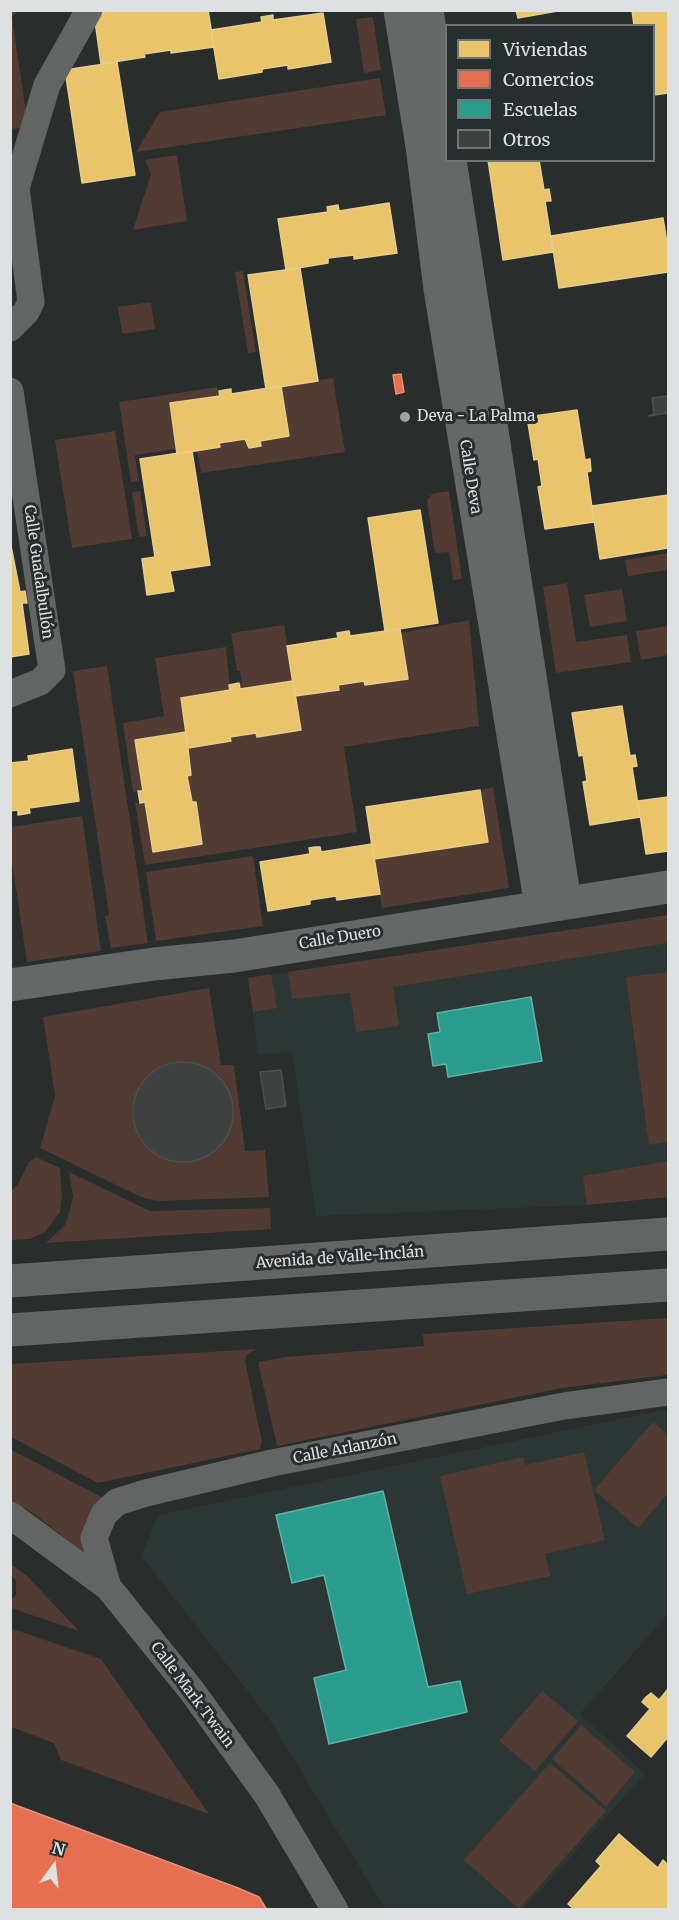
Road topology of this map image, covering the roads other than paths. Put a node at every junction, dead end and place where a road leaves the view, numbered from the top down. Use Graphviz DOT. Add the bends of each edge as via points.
graph roads {
  1 [pos="89,10"];
  2 [pos="400,10"];
  3 [pos="428,10"];
  4 [pos="445,122"];
  5 [pos="450,162"];
  6 [pos="10,328"];
  7 [pos="10,390"];
  8 [pos="10,694"];
  9 [pos="669,887"];
  10 [pos="553,904"];
  11 [pos="10,985"];
  12 [pos="669,1234"];
  13 [pos="10,1281"];
  14 [pos="669,1285"];
  15 [pos="10,1330"];
  16 [pos="669,1392"];
  17 [pos="10,1515"];
  18 [pos="108,1587"];
  19 [pos="335,1910"];
  1 -- 6 [label="street" via="47,85 16,188 31,302"];
  2 -- 10 [label="street, Calle Deva" via="440,289"];
  3 -- 4 [label="street"];
  5 -- 10 [label="street, Calle Deva"];
  7 -- 8 [label="street, Calle Guadalbullón" via="52,670 40,682"];
  9 -- 10 [label="street, Calle Duero"];
  10 -- 11 [label="street, Calle Duero" via="234,956"];
  12 -- 13 [label="main road, Avenida de Valle-Inclán"];
  14 -- 15 [label="main road"];
  16 -- 18 [label="street, Calle Arlanzón" via="564,1406 284,1460 117,1502 104,1514 94,1538"];
  17 -- 18 [label="street, Calle Mark Twain"];
  18 -- 19 [label="street, Calle Mark Twain" via="192,1691 267,1795"];
}
